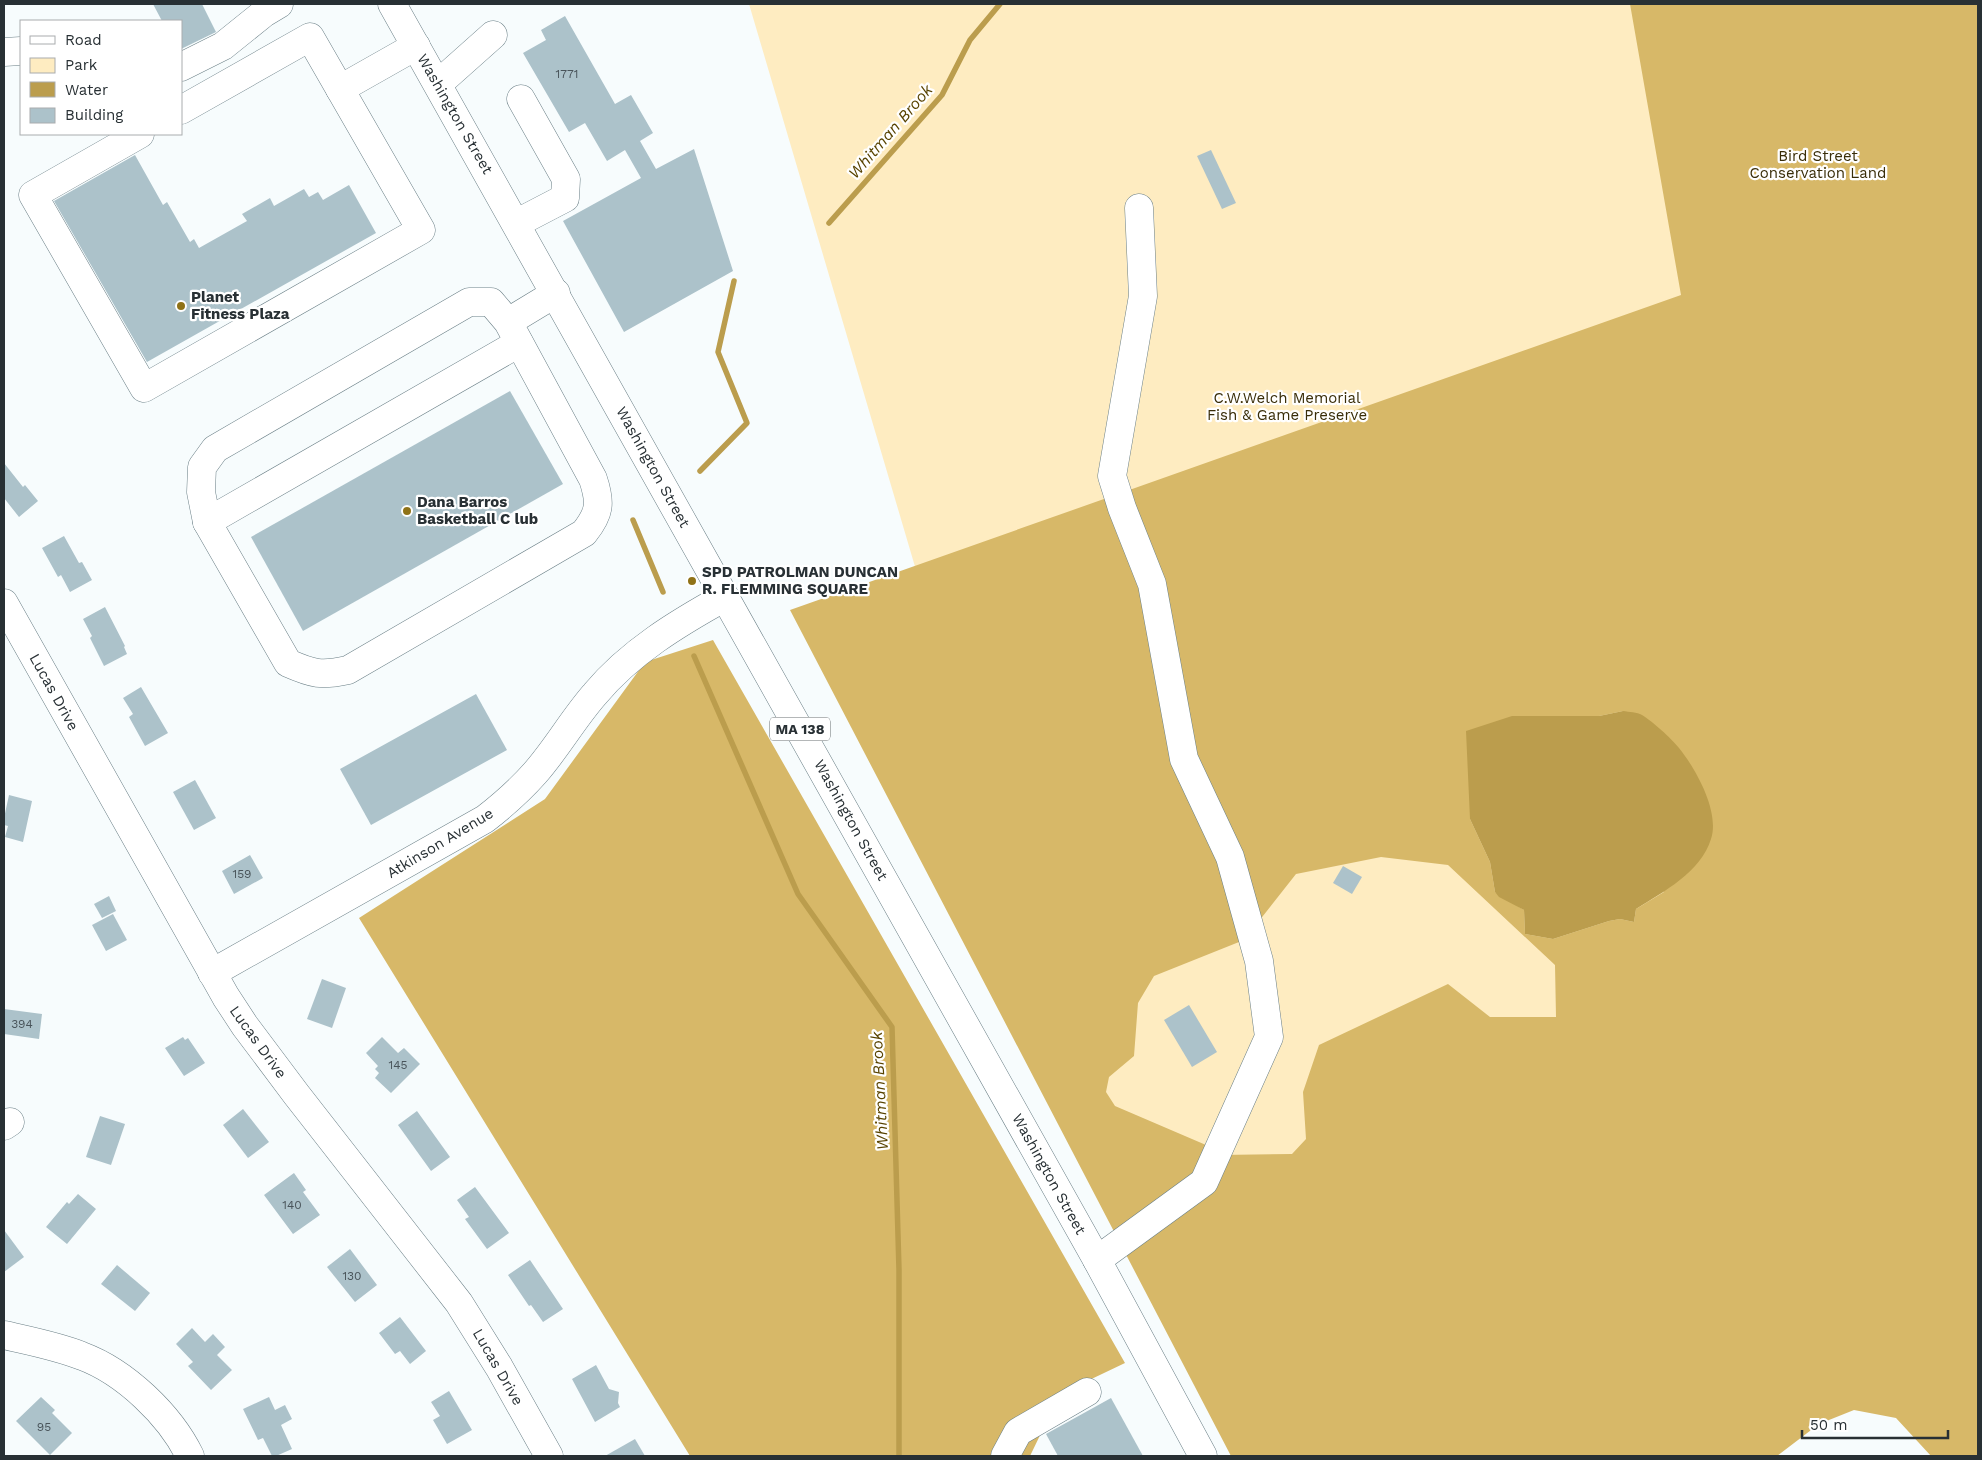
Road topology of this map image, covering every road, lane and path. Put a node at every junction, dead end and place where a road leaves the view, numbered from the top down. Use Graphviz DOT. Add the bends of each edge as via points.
graph roads {
  1 [pos="279,4"];
  2 [pos="392,4"];
  3 [pos="493,35"];
  4 [pos="416,46"];
  5 [pos="20,51"];
  6 [pos="4,52"];
  7 [pos="182,66"];
  8 [pos="438,84"];
  9 [pos="340,89"];
  10 [pos="521,99"];
  11 [pos="182,109"];
  12 [pos="138,135"];
  13 [pos="1139,208"];
  14 [pos="517,224"];
  15 [pos="556,293"];
  16 [pos="513,332"];
  17 [pos="207,522"];
  18 [pos="725,597"];
  19 [pos="4,604"];
  20 [pos="212,973"];
  21 [pos="1097,1260"];
  22 [pos="4,1335"];
  23 [pos="1087,1392"];
  24 [pos="190,1456"];
  25 [pos="549,1456"];
  26 [pos="1005,1456"];
  27 [pos="1203,1456"];
  1 -- 7 [label="street" via="223,46"];
  2 -- 4 [label="street, Washington Street / MA 138"];
  3 -- 8 [label="street"];
  4 -- 8 [label="street, Washington Street / MA 138"];
  4 -- 9 [label="street"];
  5 -- 6 [label="street"];
  8 -- 14 [label="street, Washington Street / MA 138"];
  9 -- 11 [label="street" via="310,37"];
  9 -- 12 [label="street" via="421,230 144,388 33,195"];
  10 -- 14 [label="street" via="566,179 565,198"];
  13 -- 21 [label="street" via="1144,296 1112,476 1152,584 1184,759 1230,858 1259,961 1269,1036 1204,1182"];
  14 -- 15 [label="street, Washington Street / MA 138"];
  15 -- 16 [label="street"];
  15 -- 18 [label="street, Washington Street / MA 138"];
  16 -- 17 [label="street"];
  16 -- 17 [label="street" via="491,302 469,302 215,449 202,467"];
  16 -- 17 [label="street" via="593,479 599,498 595,518 584,533 348,670 325,675 288,663"];
  18 -- 20 [label="street, Atkinson Avenue" via="681,622 620,666 536,772 505,804 485,819"];
  18 -- 21 [label="street, Washington Street / MA 138"];
  19 -- 20 [label="street, Lucas Drive"];
  20 -- 25 [label="street, Lucas Drive" via="245,1026 459,1303 500,1367"];
  21 -- 27 [label="street, Washington Street / MA 138"];
  22 -- 24 [label="street" via="83,1356 119,1376 168,1421"];
  23 -- 26 [label="street" via="1018,1432"];
}
